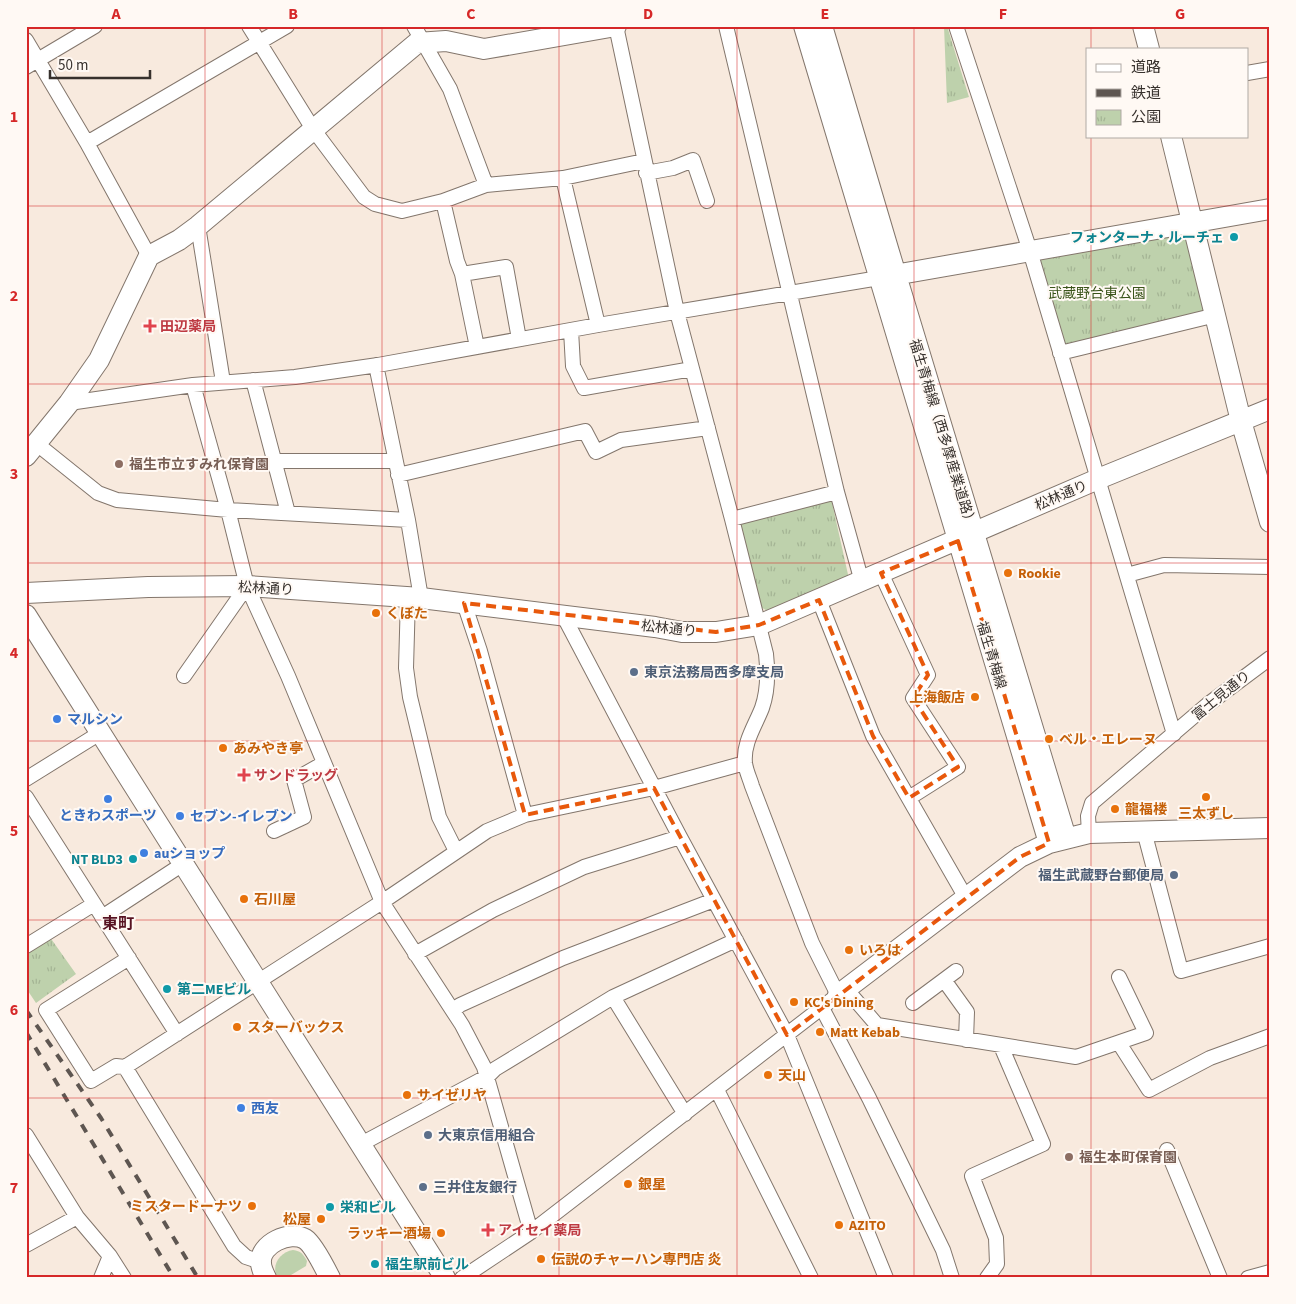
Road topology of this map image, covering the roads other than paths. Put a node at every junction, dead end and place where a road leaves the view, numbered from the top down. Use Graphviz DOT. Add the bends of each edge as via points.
graph roads {
  1 [pos="95,26"];
  2 [pos="249,26"];
  3 [pos="287,26"];
  4 [pos="616,26"];
  5 [pos="726,26"];
  6 [pos="804,26"];
  7 [pos="822,26"];
  8 [pos="956,26"];
  9 [pos="1143,26"];
  10 [pos="419,34"];
  11 [pos="26,40"];
  12 [pos="259,42"];
  13 [pos="1149,48"];
  14 [pos="32,63"];
  15 [pos="1270,69"];
  16 [pos="1248,73"];
  17 [pos="312,130"];
  18 [pos="1171,138"];
  19 [pos="87,143"];
  20 [pos="645,167"];
  21 [pos="564,178"];
  22 [pos="486,185"];
  23 [pos="442,201"];
  24 [pos="707,201"];
  25 [pos="1270,209"];
  26 [pos="1191,223"];
  27 [pos="198,226"];
  28 [pos="1030,251"];
  29 [pos="148,256"];
  30 [pos="462,274"];
  31 [pos="887,276"];
  32 [pos="789,294"];
  33 [pos="677,312"];
  34 [pos="1216,315"];
  35 [pos="598,325"];
  36 [pos="570,330"];
  37 [pos="519,339"];
  38 [pos="476,347"];
  39 [pos="1060,353"];
  40 [pos="376,365"];
  41 [pos="692,369"];
  42 [pos="254,380"];
  43 [pos="223,382"];
  44 [pos="193,385"];
  45 [pos="69,403"];
  46 [pos="1270,409"];
  47 [pos="1242,420"];
  48 [pos="708,428"];
  49 [pos="32,450"];
  50 [pos="275,461"];
  51 [pos="395,461"];
  52 [pos="935,466"];
  53 [pos="398,475"];
  54 [pos="1098,479"];
  55 [pos="838,492"];
  56 [pos="228,510"];
  57 [pos="288,513"];
  58 [pos="732,519"];
  59 [pos="408,520"];
  60 [pos="1270,522"];
  61 [pos="966,536"];
  62 [pos="1270,567"];
  63 [pos="881,573"];
  64 [pos="1127,575"];
  65 [pos="862,582"];
  66 [pos="247,586"];
  67 [pos="26,593"];
  68 [pos="415,598"];
  69 [pos="819,600"];
  70 [pos="464,603"];
  71 [pos="26,615"];
  72 [pos="563,615"];
  73 [pos="759,625"];
  74 [pos="1270,658"];
  75 [pos="184,676"];
  76 [pos="100,733"];
  77 [pos="1174,734"];
  78 [pos="745,763"];
  79 [pos="324,764"];
  80 [pos="26,779"];
  81 [pos="654,788"];
  82 [pos="26,797"];
  83 [pos="909,798"];
  84 [pos="525,815"];
  85 [pos="1270,828"];
  86 [pos="274,831"];
  87 [pos="1144,831"];
  88 [pos="1089,834"];
  89 [pos="680,837"];
  90 [pos="1057,841"];
  91 [pos="456,851"];
  92 [pos="183,864"];
  93 [pos="966,898"];
  94 [pos="714,900"];
  95 [pos="382,902"];
  96 [pos="94,904"];
  97 [pos="102,917"];
  98 [pos="736,940"];
  99 [pos="26,946"];
  100 [pos="1270,946"];
  101 [pos="415,954"];
  102 [pos="128,958"];
  103 [pos="956,971"];
  104 [pos="1119,977"];
  105 [pos="944,980"];
  106 [pos="259,982"];
  107 [pos="613,997"];
  108 [pos="835,997"];
  109 [pos="913,1003"];
  110 [pos="453,1011"];
  111 [pos="177,1034"];
  112 [pos="787,1035"];
  113 [pos="1270,1036"];
  114 [pos="966,1040"];
  115 [pos="1118,1043"];
  116 [pos="1001,1046"];
  117 [pos="125,1067"];
  118 [pos="488,1076"];
  119 [pos="717,1090"];
  120 [pos="685,1114"];
  121 [pos="27,1138"];
  122 [pos="361,1144"];
  123 [pos="1167,1150"];
  124 [pos="77,1217"];
  125 [pos="532,1232"];
  126 [pos="26,1245"];
  127 [pos="110,1256"];
  128 [pos="264,1270"];
  129 [pos="1270,1272"];
  130 [pos="101,1278"];
  131 [pos="124,1278"];
  132 [pos="330,1278"];
  133 [pos="445,1278"];
  134 [pos="462,1278"];
  135 [pos="811,1278"];
  136 [pos="886,1278"];
  137 [pos="952,1278"];
  138 [pos="987,1278"];
  139 [pos="1220,1278"];
  140 [pos="1248,1278"];
  1 -- 14 [label="street"];
  2 -- 12 [label="street"];
  3 -- 12 [label="street"];
  4 -- 10 [label="street" via="484,49"];
  4 -- 20 [label="street"];
  5 -- 32 [label="street"];
  6 -- 31 [label="street, 福生青梅線（西多摩産業道路）"];
  7 -- 31 [label="street, 福生青梅線（西多摩産業道路）"];
  8 -- 28 [label="street"];
  9 -- 13 [label="street"];
  10 -- 17 [label="street" via="417,43"];
  10 -- 22 [label="street" via="450,89"];
  11 -- 14 [label="street"];
  12 -- 17 [label="street"];
  12 -- 19 [label="street"];
  14 -- 19 [label="street"];
  15 -- 16 [label="street"];
  17 -- 23 [label="street" via="364,197 375,204 402,211"];
  17 -- 27 [label="street"];
  18 -- 26 [label="street"];
  19 -- 29 [label="street"];
  20 -- 21 [label="street"];
  20 -- 24 [label="street" via="673,168 693,160"];
  20 -- 33 [label="street"];
  21 -- 22 [label="street"];
  21 -- 35 [label="street"];
  22 -- 23 [label="street"];
  23 -- 30 [label="street"];
  25 -- 26 [label="street"];
  26 -- 28 [label="street"];
  26 -- 34 [label="street"];
  27 -- 29 [label="street"];
  27 -- 43 [label="street"];
  28 -- 31 [label="street"];
  28 -- 39 [label="street"];
  29 -- 45 [label="street" via="99,360"];
  30 -- 37 [label="street" via="506,267"];
  30 -- 38 [label="street"];
  31 -- 32 [label="street"];
  31 -- 52 [label="street, 福生青梅線（西多摩産業道路）"];
  31 -- 61 [label="street, 福生青梅線（西多摩産業道路）"];
  32 -- 33 [label="street"];
  32 -- 55 [label="street"];
  33 -- 35 [label="street"];
  33 -- 41 [label="street"];
  34 -- 39 [label="street"];
  34 -- 47 [label="street"];
  35 -- 36 [label="street"];
  36 -- 37 [label="street"];
  36 -- 41 [label="street" via="573,366 584,388"];
  37 -- 38 [label="street"];
  38 -- 40 [label="street"];
  39 -- 54 [label="street"];
  40 -- 42 [label="street"];
  40 -- 51 [label="street"];
  41 -- 48 [label="street"];
  42 -- 43 [label="street"];
  42 -- 50 [label="street"];
  43 -- 44 [label="street"];
  44 -- 45 [label="street"];
  44 -- 56 [label="street"];
  45 -- 49 [label="street"];
  46 -- 47 [label="street, 松林通り"];
  47 -- 54 [label="street, 松林通り"];
  47 -- 60 [label="street"];
  48 -- 53 [label="street" via="621,440 596,452 584,431"];
  48 -- 58 [label="street"];
  49 -- 56 [label="street" via="98,493 117,500"];
  50 -- 51 [label="street"];
  50 -- 57 [label="street"];
  51 -- 53 [label="street"];
  52 -- 61 [label="street, 福生青梅線"];
  53 -- 59 [label="street"];
  54 -- 61 [label="street, 松林通り"];
  54 -- 64 [label="street"];
  55 -- 58 [label="street"];
  55 -- 65 [label="street"];
  56 -- 57 [label="street"];
  56 -- 66 [label="street"];
  57 -- 59 [label="street"];
  58 -- 73 [label="street"];
  59 -- 68 [label="street"];
  61 -- 63 [label="street, 松林通り"];
  61 -- 90 [label="street, 福生青梅線"];
  62 -- 64 [label="street" via="1164,565"];
  63 -- 65 [label="street, 松林通り"];
  63 -- 83 [label="street" via="928,675 913,698 958,767"];
  64 -- 77 [label="street"];
  65 -- 69 [label="street, 松林通り"];
  66 -- 67 [label="street, 松林通り"];
  66 -- 68 [label="street, 松林通り"];
  66 -- 75 [label="street"];
  66 -- 79 [label="street"];
  68 -- 70 [label="street, 松林通り"];
  68 -- 91 [label="street" via="406,668 410,697 439,817"];
  69 -- 73 [label="street, 松林通り"];
  69 -- 83 [label="street" via="873,736"];
  70 -- 72 [label="street, 松林通り"];
  70 -- 84 [label="street"];
  71 -- 76 [label="street"];
  72 -- 73 [label="street, 松林通り" via="682,632 716,632"];
  72 -- 81 [label="street"];
  73 -- 78 [label="street" via="766,654 768,684 762,709 750,732"];
  74 -- 77 [label="street, 富士見通り" via="1238,680"];
  76 -- 80 [label="street"];
  76 -- 92 [label="street"];
  77 -- 88 [label="street, 富士見通り" via="1092,803 1088,816"];
  78 -- 81 [label="street"];
  78 -- 108 [label="street"];
  79 -- 86 [label="street" via="294,780 304,817"];
  79 -- 95 [label="street"];
  81 -- 84 [label="street"];
  81 -- 89 [label="street"];
  82 -- 96 [label="street"];
  83 -- 93 [label="street"];
  84 -- 91 [label="street" via="487,831"];
  85 -- 87 [label="street"];
  87 -- 88 [label="street"];
  87 -- 100 [label="street" via="1181,971"];
  88 -- 90 [label="street"];
  89 -- 94 [label="street"];
  89 -- 101 [label="street" via="584,867 493,910"];
  90 -- 93 [label="street" via="1020,857"];
  91 -- 95 [label="street"];
  92 -- 97 [label="street"];
  92 -- 106 [label="street"];
  93 -- 108 [label="street"];
  94 -- 98 [label="street"];
  94 -- 110 [label="street" via="563,958"];
  95 -- 101 [label="street"];
  95 -- 106 [label="street"];
  96 -- 97 [label="street"];
  96 -- 99 [label="street"];
  97 -- 102 [label="street"];
  98 -- 107 [label="street"];
  98 -- 112 [label="street"];
  101 -- 110 [label="street"];
  102 -- 111 [label="street"];
  102 -- 117 [label="street" via="46,1010 90,1081 116,1066"];
  103 -- 105 [label="street"];
  104 -- 115 [label="street" via="1146,1033"];
  105 -- 109 [label="street"];
  105 -- 114 [label="street" via="967,1012"];
  106 -- 111 [label="street"];
  106 -- 122 [label="street"];
  107 -- 118 [label="street"];
  107 -- 120 [label="street"];
  108 -- 112 [label="street"];
  108 -- 114 [label="street" via="876,1025"];
  108 -- 137 [label="street" via="869,1098 938,1241"];
  110 -- 118 [label="street"];
  111 -- 117 [label="street"];
  112 -- 119 [label="street"];
  112 -- 136 [label="street"];
  113 -- 115 [label="street" via="1210,1058 1149,1090"];
  114 -- 116 [label="street"];
  115 -- 116 [label="street" via="1076,1057"];
  116 -- 138 [label="street" via="1044,1144 972,1176 996,1238 997,1264"];
  117 -- 128 [label="street" via="234,1246"];
  118 -- 122 [label="street"];
  118 -- 125 [label="street"];
  119 -- 120 [label="street"];
  119 -- 135 [label="street"];
  120 -- 125 [label="street"];
  121 -- 124 [label="street"];
  122 -- 133 [label="street"];
  123 -- 139 [label="street"];
  124 -- 126 [label="street"];
  124 -- 127 [label="street"];
  125 -- 134 [label="street"];
  127 -- 130 [label="street"];
  127 -- 131 [label="street"];
  128 -- 132 [label="street" via="264,1251 288,1235 298,1235 307,1240"];
  129 -- 140 [label="street"];
}
